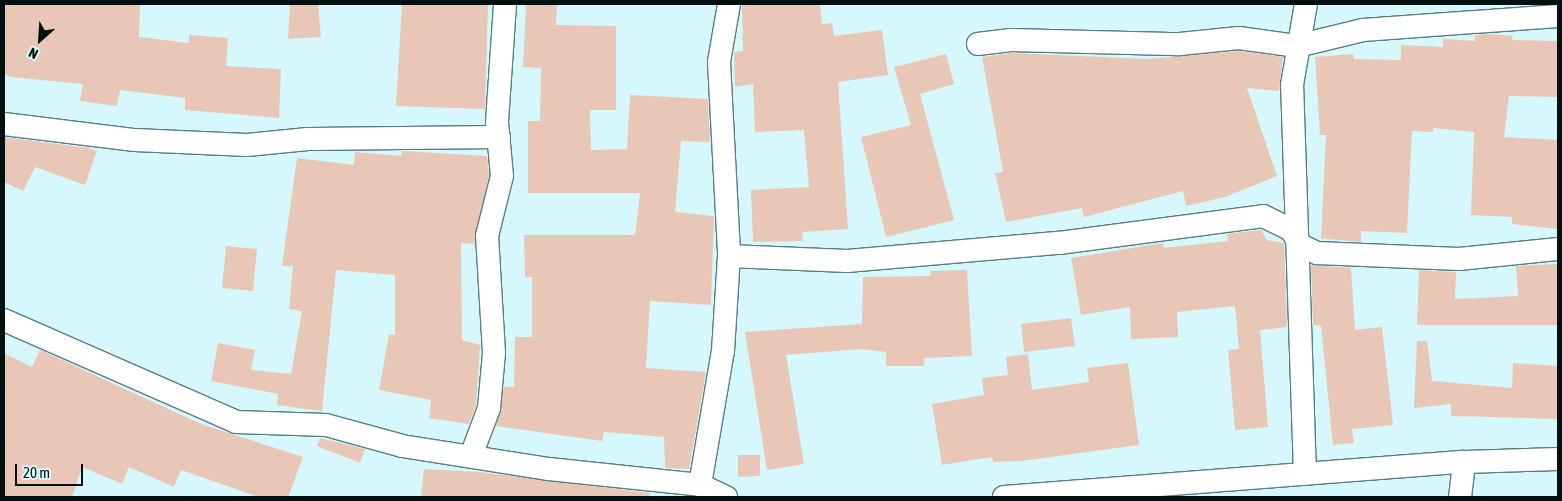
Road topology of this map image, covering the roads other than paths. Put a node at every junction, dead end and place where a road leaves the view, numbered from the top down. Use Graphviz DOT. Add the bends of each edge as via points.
graph roads {
  1 [pos="505,4"];
  2 [pos="729,4"];
  3 [pos="1306,4"];
  4 [pos="1558,16"];
  5 [pos="978,44"];
  6 [pos="1297,46"];
  7 [pos="4,124"];
  8 [pos="499,138"];
  9 [pos="1294,234"];
  10 [pos="1558,249"];
  11 [pos="729,256"];
  12 [pos="4,320"];
  13 [pos="471,456"];
  14 [pos="1558,460"];
  15 [pos="1464,462"];
  16 [pos="1305,474"];
  17 [pos="700,485"];
  18 [pos="1055,495"];
  19 [pos="726,497"];
  20 [pos="1004,497"];
  21 [pos="1460,497"];
  1 -- 8 [label="street"];
  2 -- 11 [label="street" via="719,62"];
  3 -- 6 [label="street"];
  4 -- 6 [label="street" via="1363,30"];
  5 -- 6 [label="street" via="1011,40 1180,44 1239,38"];
  6 -- 9 [label="street" via="1292,85 1297,162"];
  7 -- 8 [label="street" via="135,140 247,145 308,139"];
  8 -- 13 [label="street" via="502,176 487,244 494,353 489,408"];
  9 -- 10 [label="street" via="1302,246 1317,253 1459,259"];
  9 -- 11 [label="street" via="1263,216 1059,243 856,260"];
  9 -- 16 [label="street"];
  11 -- 17 [label="street" via="723,351"];
  12 -- 13 [label="street" via="236,422 326,425 402,446"];
  13 -- 17 [label="street"];
  14 -- 15 [label="street"];
  15 -- 16 [label="street"];
  15 -- 21 [label="street"];
  16 -- 18 [label="street"];
  17 -- 19 [label="street"];
  18 -- 20 [label="street"];
}
